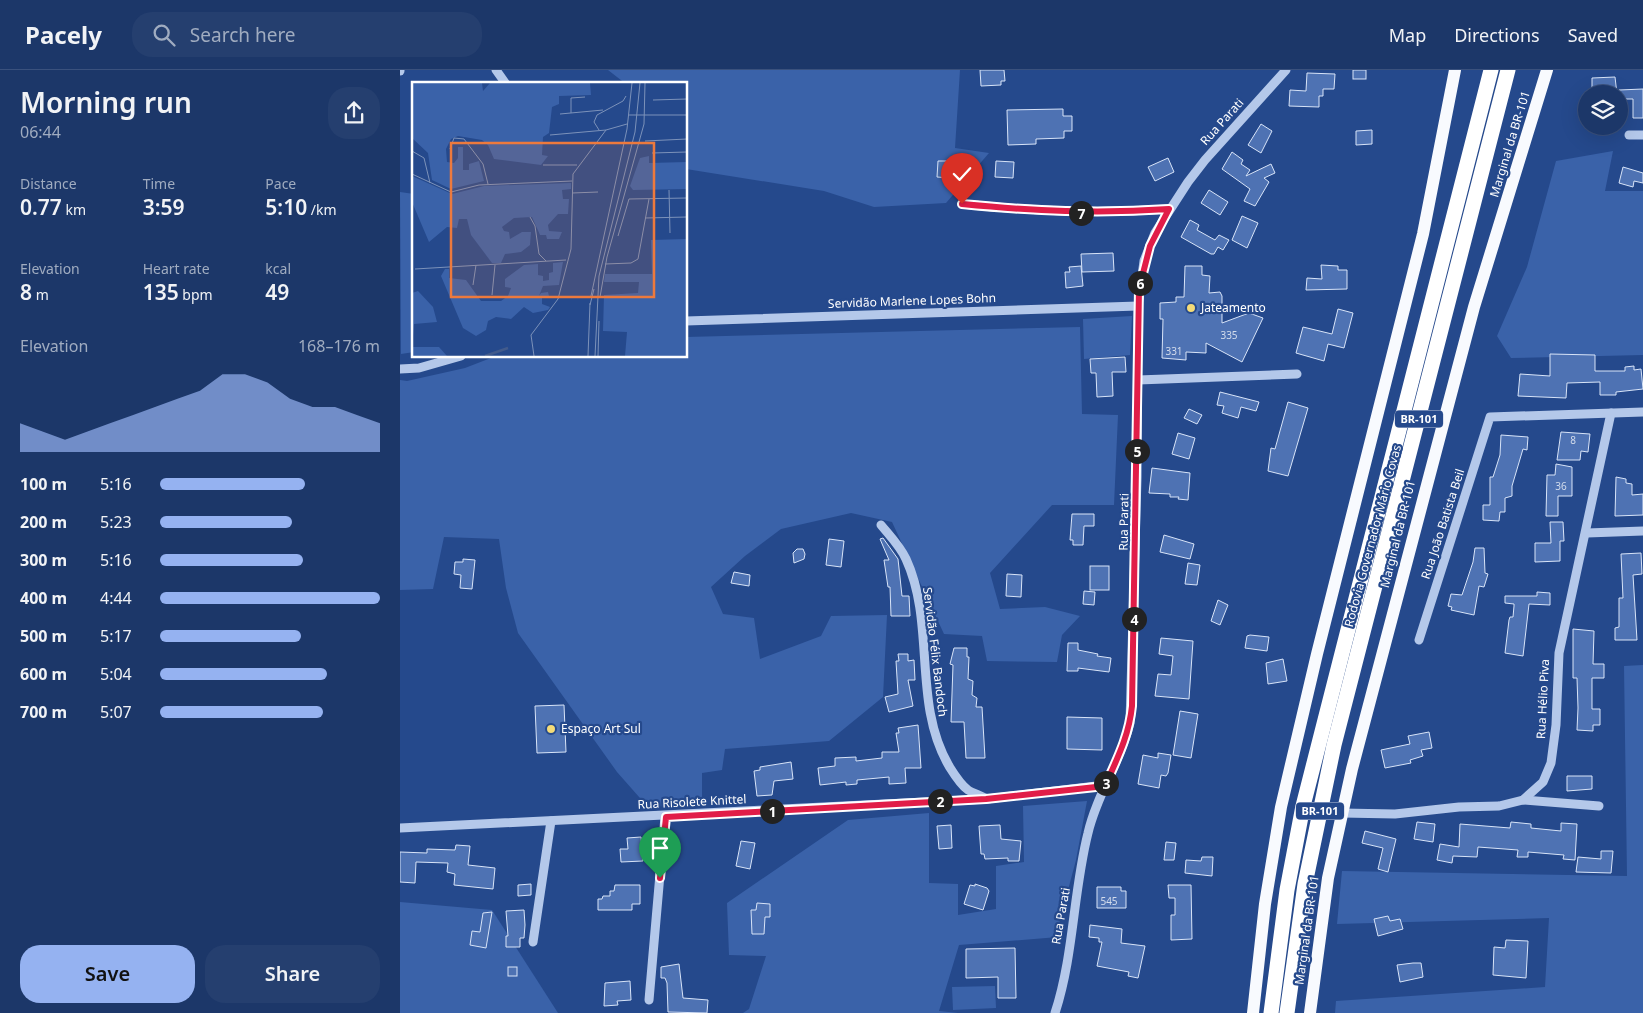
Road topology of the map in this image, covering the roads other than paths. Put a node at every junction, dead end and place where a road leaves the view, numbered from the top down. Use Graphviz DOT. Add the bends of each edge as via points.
graph roads {
  1 [pos="496,70"];
  2 [pos="1286,70"];
  3 [pos="1455,70"];
  4 [pos="1491,70"];
  5 [pos="1508,70"];
  6 [pos="1547,70"];
  7 [pos="505,82"];
  8 [pos="1629,135"];
  9 [pos="1643,135"];
  10 [pos="962,204"];
  11 [pos="1169,209"];
  12 [pos="1138,306"];
  13 [pos="688,321"];
  14 [pos="454,358"];
  15 [pos="400,369"];
  16 [pos="1297,374"];
  17 [pos="1138,380"];
  18 [pos="1643,412"];
  19 [pos="1611,413"];
  20 [pos="881,525"];
  21 [pos="1643,531"];
  22 [pos="1587,533"];
  23 [pos="1419,640"];
  24 [pos="1105,786"];
  25 [pos="986,799"];
  26 [pos="1523,800"];
  27 [pos="1599,806"];
  28 [pos="1342,812"];
  29 [pos="666,817"];
  30 [pos="551,820"];
  31 [pos="400,828"];
  32 [pos="533,942"];
  33 [pos="1276,967"];
  34 [pos="649,1000"];
  35 [pos="1055,1013"];
  36 [pos="1253,1013"];
  37 [pos="1263,1013"];
  38 [pos="1271,1013"];
  39 [pos="1287,1013"];
  40 [pos="1310,1013"];
  1 -- 7 [label="street"];
  2 -- 11 [label="street, Rua Parati" via="1205,160"];
  3 -- 36 [label="main road" via="1423,234 1281,807 1265,904"];
  4 -- 33 [label="highway, Rodovia Governador Mário Covas / BR-101" via="1305,798"];
  5 -- 39 [label="highway, Rodovia Governador Mário Covas / BR-101" via="1336,737 1305,884"];
  6 -- 28 [label="main road, Marginal da BR-101" via="1435,445"];
  8 -- 9 [label="street"];
  10 -- 11 [label="street" via="1060,213"];
  11 -- 12 [label="street, Rua Parati" via="1144,260"];
  12 -- 13 [label="street, Servidão Marlene Lopes Bohn"];
  12 -- 17 [label="street, Rua Parati"];
  14 -- 15 [label="street" via="419,368"];
  16 -- 17 [label="street"];
  17 -- 24 [label="street, Rua Parati" via="1132,706 1127,738"];
  18 -- 19 [label="street"];
  19 -- 22 [label="street, Rua Hélio Piva"];
  19 -- 23 [label="street, Rua João Batista Beil" via="1490,417"];
  20 -- 25 [label="street, Servidão Félix Bandoch" via="906,559 913,582 923,634 929,708 940,748 961,784"];
  21 -- 22 [label="street"];
  22 -- 26 [label="street, Rua Hélio Piva" via="1559,653 1551,763 1543,782"];
  24 -- 25 [label="street, Rua Risolete Knittel"];
  24 -- 35 [label="street, Rua Parati" via="1086,840"];
  25 -- 29 [label="street, Rua Risolete Knittel"];
  26 -- 27 [label="street"];
  26 -- 28 [label="street, Rua Hélio Piva" via="1499,806 1395,814"];
  28 -- 40 [label="main road, Marginal da BR-101" via="1324,904"];
  29 -- 30 [label="street, Rua Risolete Knittel"];
  29 -- 34 [label="street"];
  30 -- 31 [label="street, Rua Risolete Knittel"];
  30 -- 32 [label="street"];
  33 -- 37 [label="highway"];
  33 -- 38 [label="highway, Rodovia Governador Mário Covas / BR-101"];
}
